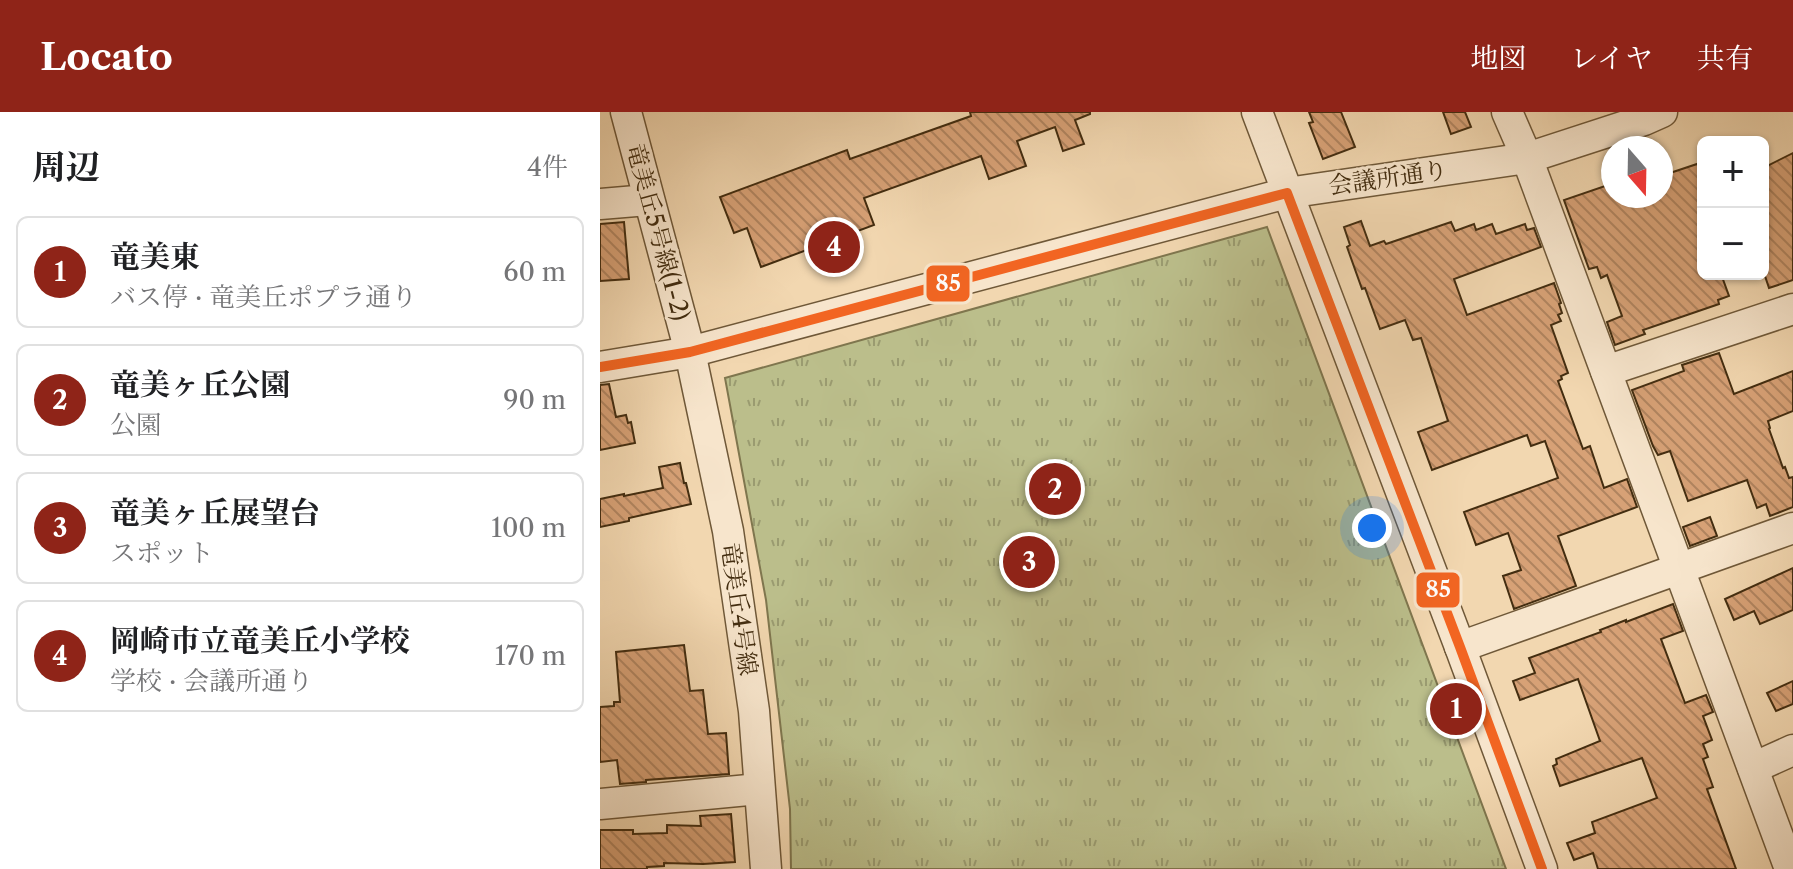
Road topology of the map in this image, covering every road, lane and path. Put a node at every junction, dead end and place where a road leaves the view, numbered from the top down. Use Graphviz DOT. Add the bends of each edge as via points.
graph roads {
  1 [pos="626,112"];
  2 [pos="1257,112"];
  3 [pos="1507,112"];
  4 [pos="1662,112"];
  5 [pos="1527,158"];
  6 [pos="1287,193"];
  7 [pos="648,200"];
  8 [pos="600,204"];
  9 [pos="1793,309"];
  10 [pos="690,352"];
  11 [pos="600,367"];
  12 [pos="1606,371"];
  13 [pos="1793,528"];
  14 [pos="1681,569"];
  15 [pos="1460,647"];
  16 [pos="1793,750"];
  17 [pos="1753,768"];
  18 [pos="759,789"];
  19 [pos="600,804"];
  20 [pos="766,869"];
  21 [pos="1542,869"];
  22 [pos="1790,869"];
  1 -- 7 [label="street, 竜美丘5号線(1-2)"];
  2 -- 6 [label="street"];
  3 -- 5 [label="street"];
  4 -- 5 [label="street, 会議所通り"];
  5 -- 6 [label="street, 会議所通り"];
  5 -- 12 [label="street"];
  6 -- 10 [label="street, 会議所通り"];
  6 -- 15 [label="street"];
  7 -- 8 [label="street"];
  7 -- 10 [label="street, 竜美丘5号線(1-2)"];
  9 -- 12 [label="street"];
  10 -- 11 [label="street, 会議所通り"];
  10 -- 18 [label="street, 竜美丘4号線" via="728,531 754,711"];
  12 -- 14 [label="street"];
  13 -- 14 [label="street"];
  14 -- 15 [label="street"];
  14 -- 17 [label="street"];
  15 -- 21 [label="street"];
  16 -- 17 [label="street"];
  17 -- 22 [label="street"];
  18 -- 19 [label="street"];
  18 -- 20 [label="street, 竜美丘4号線"];
}
